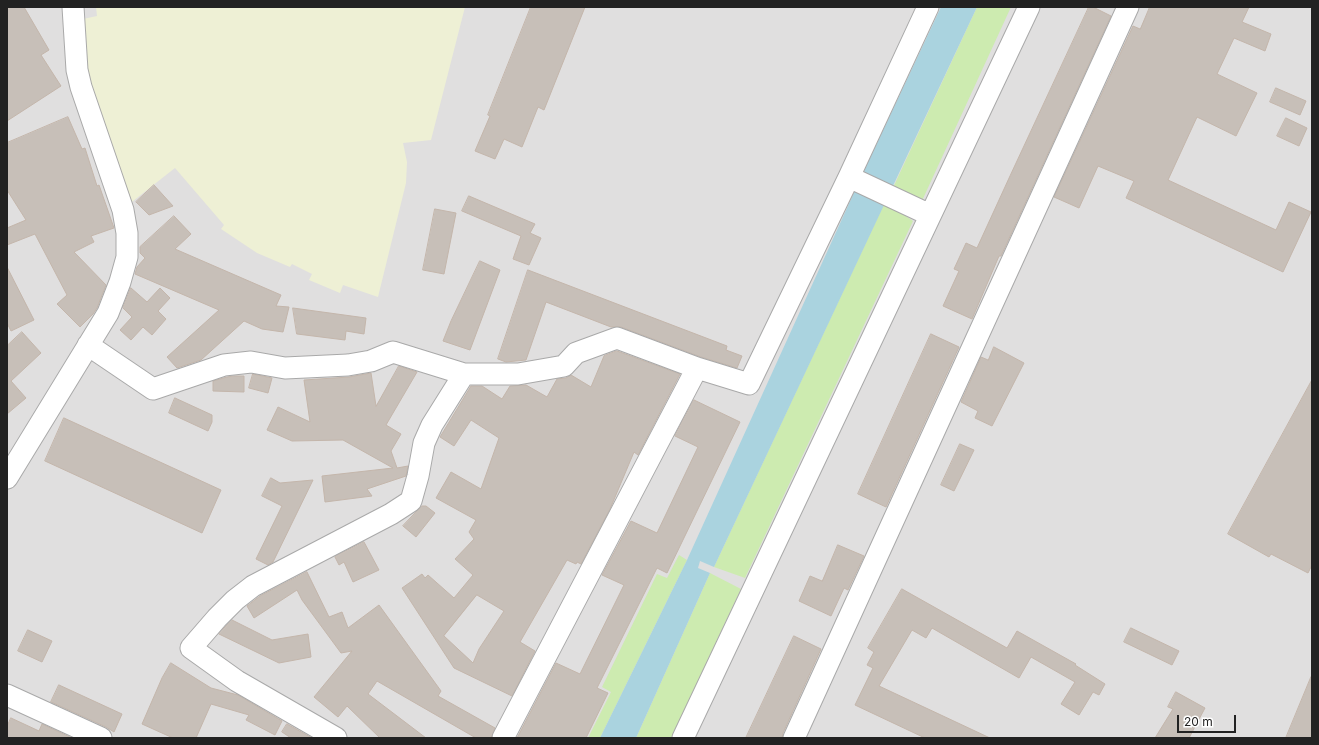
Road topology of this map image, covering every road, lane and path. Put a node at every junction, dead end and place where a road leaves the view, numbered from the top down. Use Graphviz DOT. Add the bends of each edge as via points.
graph roads {
  1 [pos="73,7"];
  2 [pos="928,7"];
  3 [pos="1029,7"];
  4 [pos="1128,7"];
  5 [pos="849,177"];
  6 [pos="930,215"];
  7 [pos="88,345"];
  8 [pos="697,368"];
  9 [pos="464,374"];
  10 [pos="7,478"];
  11 [pos="7,695"];
  12 [pos="101,738"];
  13 [pos="336,738"];
  14 [pos="503,738"];
  15 [pos="683,738"];
  16 [pos="794,738"];
  1 -- 7 [label="street" via="77,70 81,87 124,210 127,233 128,257 120,282 108,313"];
  2 -- 5 [label="street"];
  3 -- 6 [label="street"];
  4 -- 16 [label="street"];
  5 -- 6 [label="street"];
  5 -- 8 [label="street" via="749,384"];
  6 -- 15 [label="street"];
  7 -- 9 [label="street" via="153,389 224,365 252,362 285,368 348,365 371,361 393,352"];
  7 -- 10 [label="street"];
  8 -- 9 [label="street" via="617,338 576,353 564,366 518,374"];
  8 -- 14 [label="street"];
  9 -- 13 [label="street" via="432,425 424,444 411,501 253,586 235,600 191,648 237,681"];
  11 -- 12 [label="street"];
}
